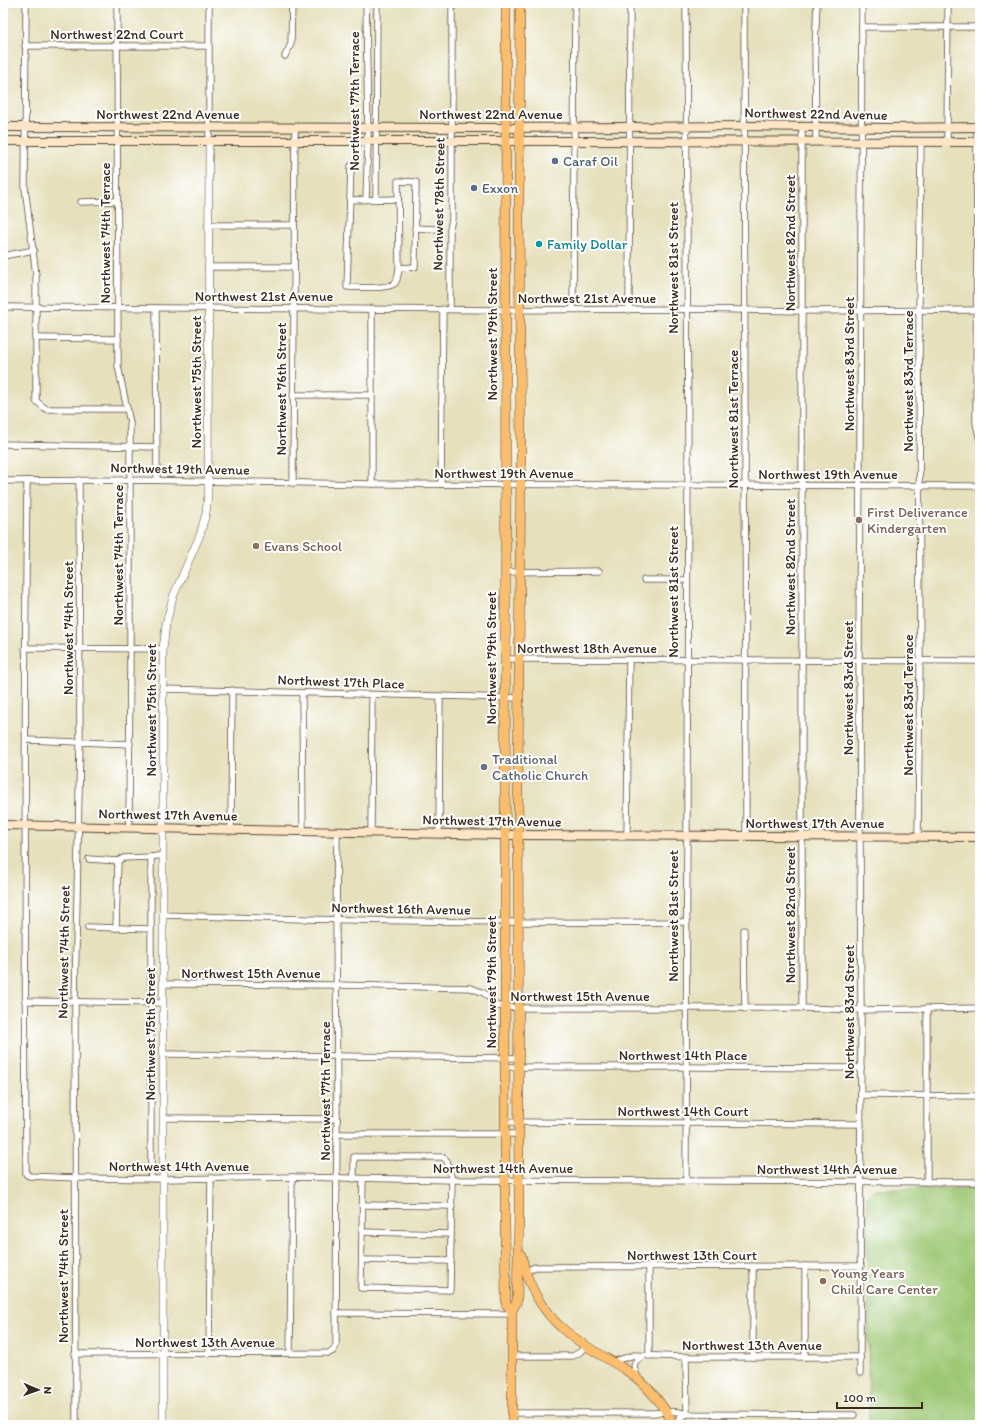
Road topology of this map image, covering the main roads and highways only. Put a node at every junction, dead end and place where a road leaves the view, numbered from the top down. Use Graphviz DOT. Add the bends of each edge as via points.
graph roads {
  1 [pos="506,3"];
  2 [pos="520,3"];
  3 [pos="506,13"];
  4 [pos="520,52"];
  5 [pos="3,127"];
  6 [pos="978,127"];
  7 [pos="506,128"];
  8 [pos="520,128"];
  9 [pos="3,141"];
  10 [pos="506,142"];
  11 [pos="520,142"];
  12 [pos="978,142"];
  13 [pos="519,216"];
  14 [pos="507,217"];
  15 [pos="506,406"];
  16 [pos="520,406"];
  17 [pos="3,825"];
  18 [pos="505,835"];
  19 [pos="519,835"];
  20 [pos="980,836"];
  21 [pos="519,1248"];
  22 [pos="512,1312"];
  23 [pos="512,1425"];
  24 [pos="674,1425"];
  1 -- 3 [label="main road, Northwest 79th Street"];
  2 -- 4 [label="main road, Northwest 79th Street"];
  3 -- 4 [label="main road" via="511,40"];
  3 -- 7 [label="main road, Northwest 79th Street"];
  4 -- 8 [label="main road, Northwest 79th Street"];
  5 -- 7 [label="main road, Northwest 22nd Avenue"];
  6 -- 8 [label="main road, Northwest 22nd Avenue"];
  7 -- 8 [label="main road, Northwest 22nd Avenue"];
  7 -- 10 [label="main road, Northwest 79th Street"];
  8 -- 11 [label="main road, Northwest 79th Street"];
  9 -- 10 [label="main road, Northwest 22nd Avenue"];
  10 -- 11 [label="main road, Northwest 22nd Avenue"];
  10 -- 14 [label="main road, Northwest 79th Street"];
  11 -- 12 [label="main road, Northwest 22nd Avenue"];
  11 -- 13 [label="main road, Northwest 79th Street"];
  13 -- 14 [label="main road"];
  13 -- 16 [label="main road, Northwest 79th Street"];
  14 -- 15 [label="main road, Northwest 79th Street"];
  15 -- 16 [label="main road"];
  15 -- 18 [label="main road, Northwest 79th Street"];
  16 -- 19 [label="main road, Northwest 79th Street"];
  17 -- 18 [label="main road, Northwest 17th Avenue"];
  18 -- 19 [label="main road, Northwest 17th Avenue"];
  18 -- 22 [label="main road, Northwest 79th Street" via="506,1304"];
  19 -- 20 [label="main road, Northwest 17th Avenue"];
  19 -- 21 [label="main road, Northwest 79th Street"];
  21 -- 22 [label="main road, Northwest 79th Street" via="517,1301"];
  21 -- 24 [label="main road" via="533,1291 549,1314 564,1330 639,1380 654,1395"];
  22 -- 23 [label="main road, Northwest 79th Street"];
}
